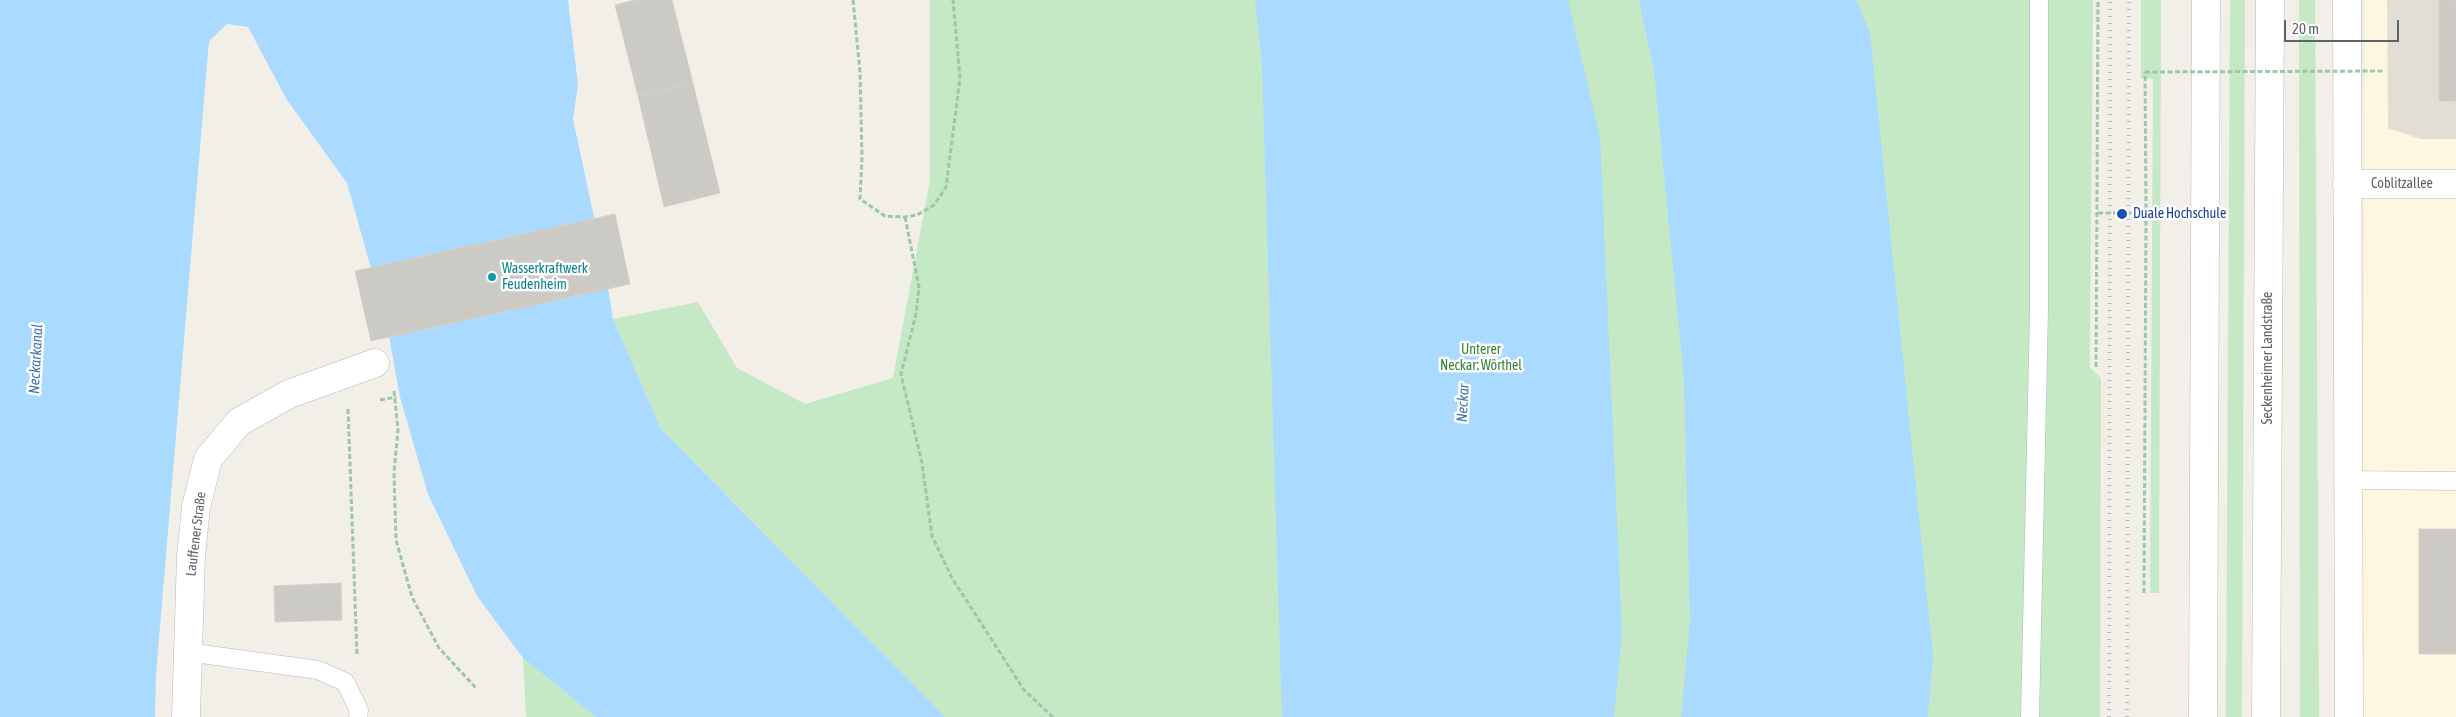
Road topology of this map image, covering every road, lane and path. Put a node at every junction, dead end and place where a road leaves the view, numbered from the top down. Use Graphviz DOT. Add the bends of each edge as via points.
graph roads {
  1 [pos="853,0"];
  2 [pos="952,0"];
  3 [pos="2039,0"];
  4 [pos="2098,0"];
  5 [pos="2206,0"];
  6 [pos="2270,0"];
  7 [pos="2348,0"];
  8 [pos="2383,70"];
  9 [pos="2347,184"];
  10 [pos="2456,184"];
  11 [pos="2098,213"];
  12 [pos="2146,214"];
  13 [pos="904,217"];
  14 [pos="375,363"];
  15 [pos="2096,367"];
  16 [pos="393,388"];
  17 [pos="347,401"];
  18 [pos="2347,480"];
  19 [pos="2456,481"];
  20 [pos="2144,593"];
  21 [pos="187,652"];
  22 [pos="477,689"];
  23 [pos="358,714"];
  24 [pos="186,717"];
  25 [pos="1053,717"];
  26 [pos="2030,717"];
  27 [pos="2203,717"];
  28 [pos="2266,717"];
  29 [pos="2349,717"];
  1 -- 13 [label="path" via="860,72 860,199 886,216"];
  2 -- 13 [label="path" via="960,78 946,187 934,205 917,215"];
  3 -- 26 [label="lane" via="2039,310"];
  4 -- 11 [label="path"];
  5 -- 27 [label="main road"];
  6 -- 28 [label="main road, Seckenheimer Landstraße"];
  7 -- 9 [label="main road"];
  8 -- 12 [label="path, bridge" via="2145,72"];
  9 -- 10 [label="main road, Coblitzallee"];
  9 -- 18 [label="main road"];
  11 -- 12 [label="path"];
  11 -- 15 [label="path"];
  12 -- 20 [label="path"];
  13 -- 25 [label="path" via="919,287 916,314 901,374 922,463 932,536 952,578 1024,690"];
  14 -- 21 [label="main road, Lauffener Straße" via="289,394 239,422 208,459 196,507"];
  16 -- 22 [label="path" via="398,430 394,473 396,540 412,598 439,648"];
  17 -- 23 [label="path"];
  18 -- 19 [label="lane"];
  18 -- 29 [label="main road"];
  21 -- 23 [label="lane" via="318,670 345,682"];
  21 -- 24 [label="main road, Lauffener Straße"];
}
